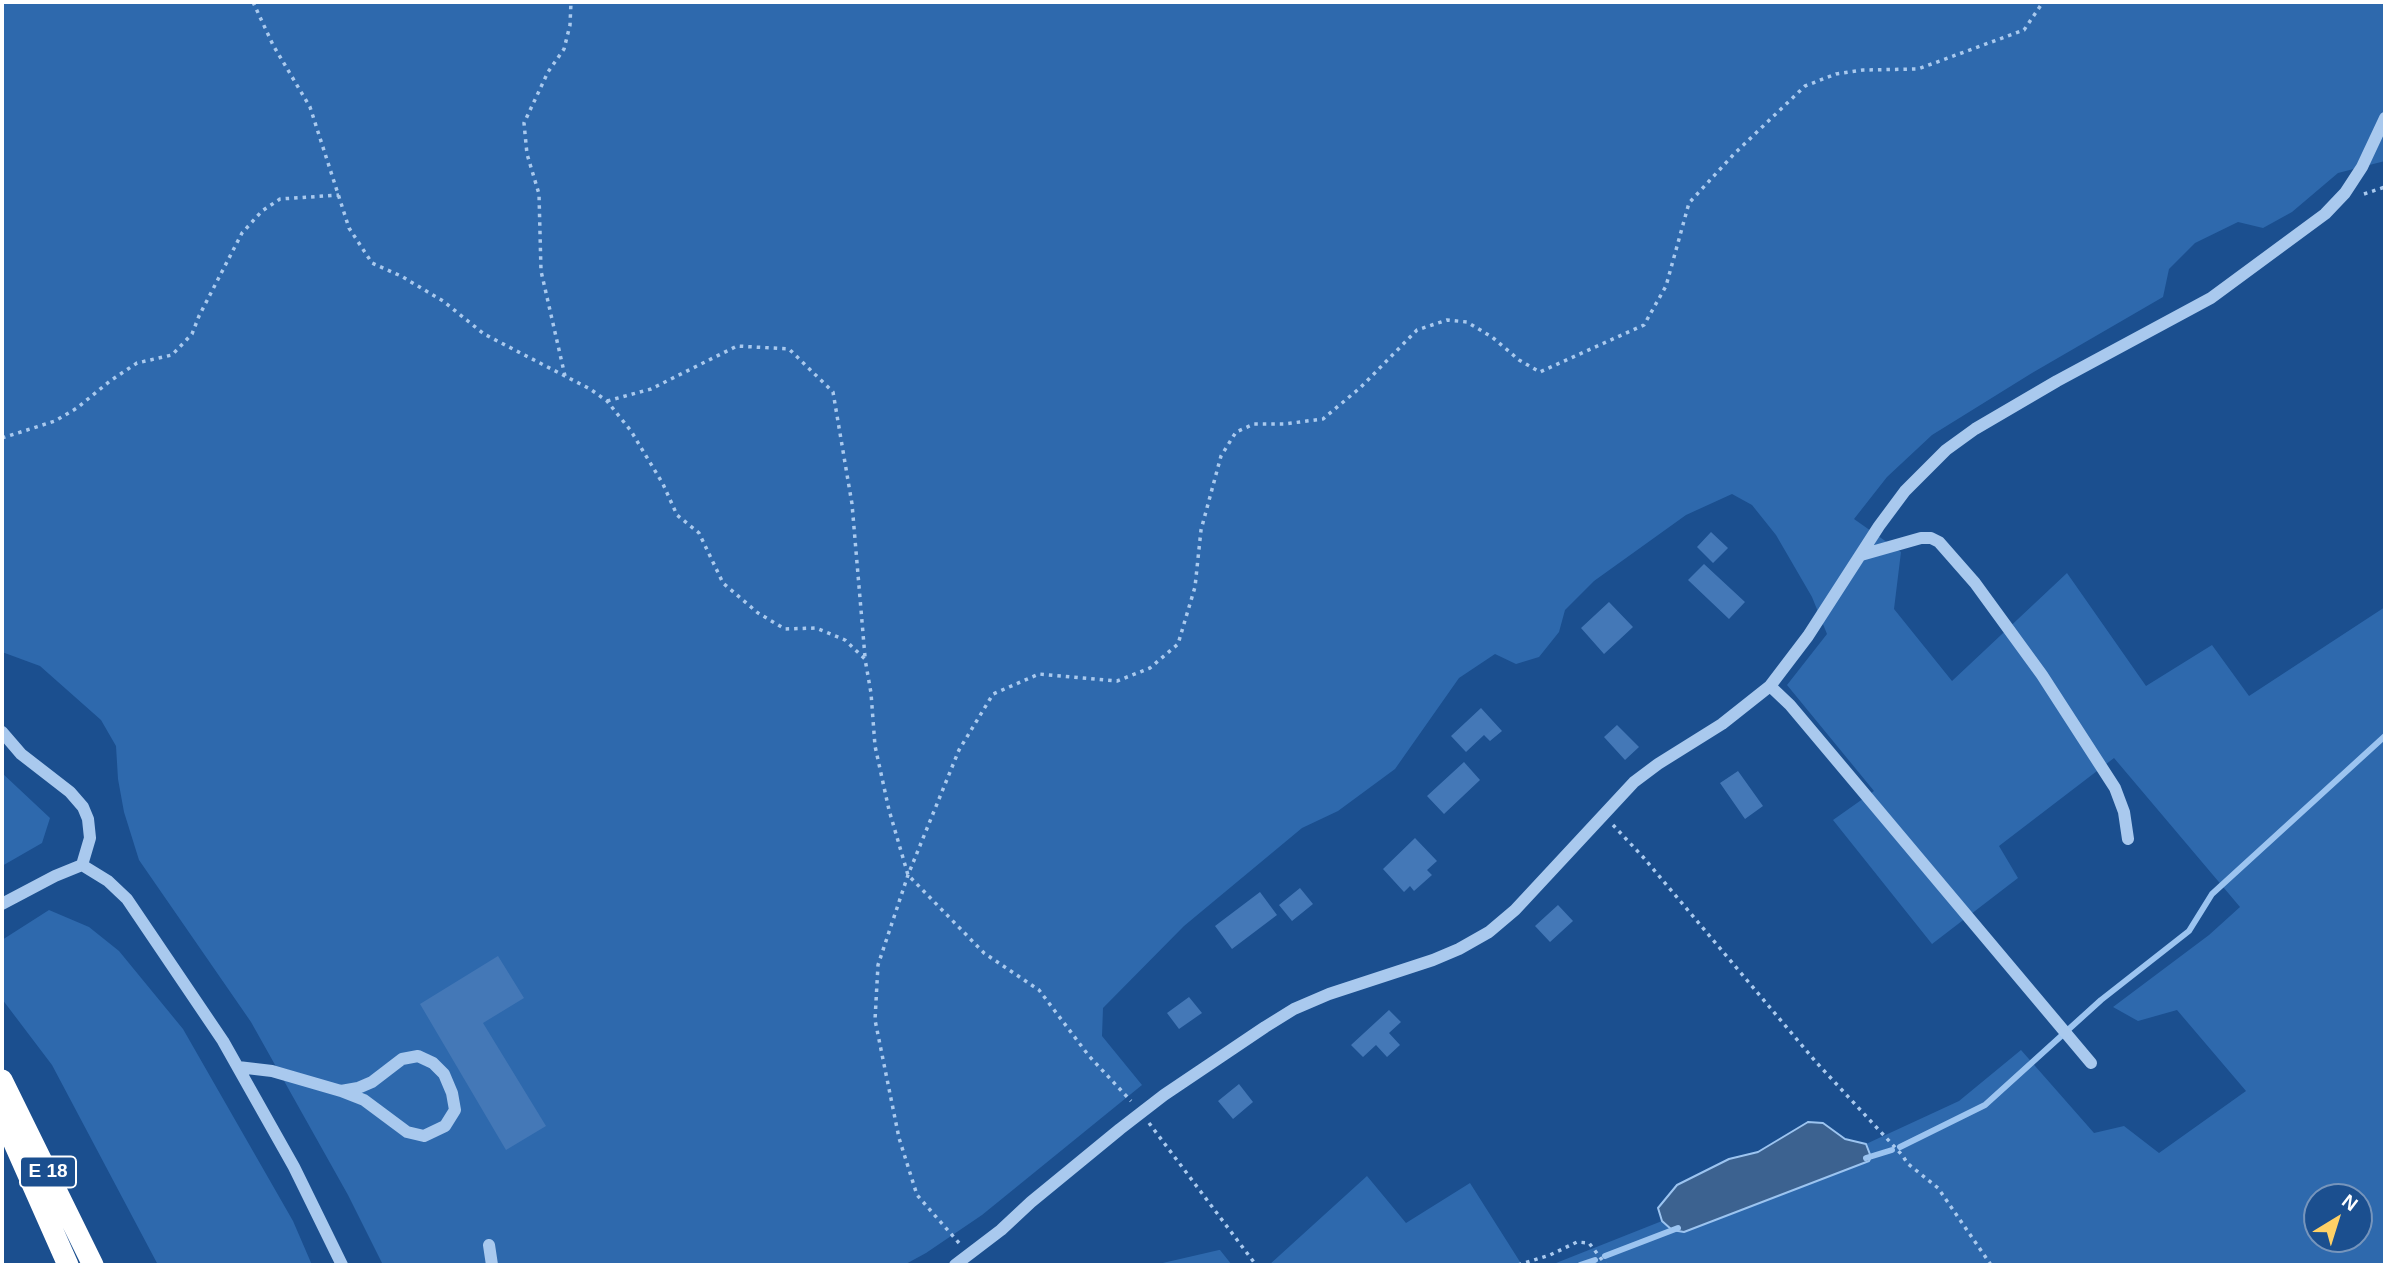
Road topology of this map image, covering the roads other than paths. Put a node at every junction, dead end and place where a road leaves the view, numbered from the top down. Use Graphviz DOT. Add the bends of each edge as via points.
graph roads {
  1 [pos="2385,118"];
  2 [pos="1861,555"];
  3 [pos="1770,686"];
  4 [pos="2,733"];
  5 [pos="2128,839"];
  6 [pos="82,865"];
  7 [pos="2,904"];
  8 [pos="2091,1063"];
  9 [pos="238,1067"];
  10 [pos="2,1080"];
  11 [pos="341,1091"];
  12 [pos="2,1116"];
  13 [pos="489,1245"];
  14 [pos="68,1265"];
  15 [pos="93,1265"];
  16 [pos="342,1265"];
  17 [pos="492,1265"];
  18 [pos="955,1265"];
  1 -- 2 [label="street" via="2362,167 2325,214 2211,298 2045,388 1946,450 1905,491"];
  2 -- 3 [label="street"];
  2 -- 5 [label="street" via="1921,538 1939,542 1975,583 2042,676 2115,788"];
  3 -- 8 [label="street"];
  3 -- 18 [label="street" via="1634,782 1489,932 1442,957 1294,1009 1141,1113"];
  4 -- 6 [label="street" via="83,807 90,838"];
  6 -- 7 [label="street"];
  6 -- 9 [label="street" via="127,899"];
  9 -- 11 [label="street" via="272,1071"];
  9 -- 16 [label="street"];
  10 -- 15 [label="highway, E 18"];
  11 -- 11 [label="street" via="372,1082 402,1059 418,1056 444,1074 455,1110 445,1126 424,1136 407,1132 364,1100"];
  12 -- 14 [label="highway, E 18"];
  13 -- 17 [label="street"];
}
